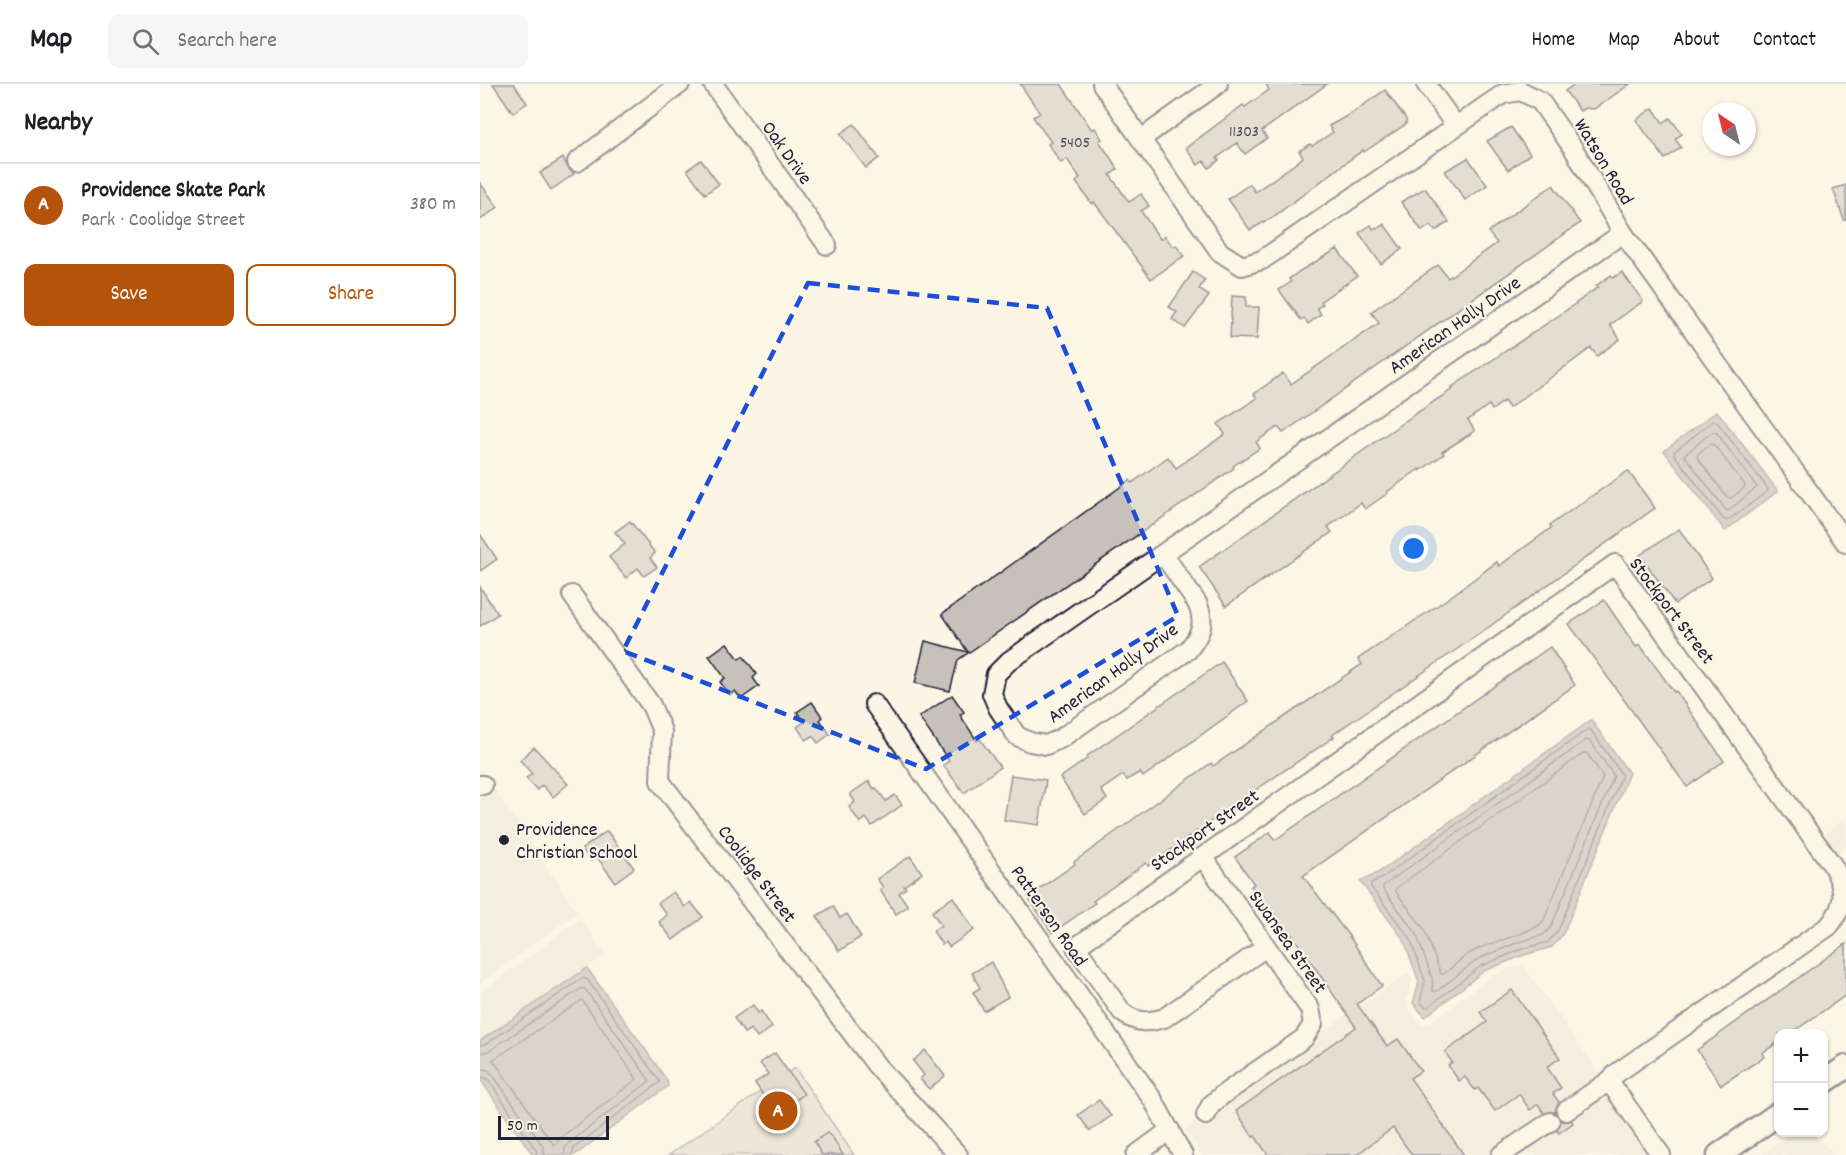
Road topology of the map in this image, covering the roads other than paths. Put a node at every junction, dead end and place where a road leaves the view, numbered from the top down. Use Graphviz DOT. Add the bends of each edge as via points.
graph roads {
  1 [pos="680,84"];
  2 [pos="713,84"];
  3 [pos="1102,84"];
  4 [pos="1218,84"];
  5 [pos="1426,84"];
  6 [pos="1510,89"];
  7 [pos="1455,125"];
  8 [pos="1141,139"];
  9 [pos="577,162"];
  10 [pos="1623,233"];
  11 [pos="827,245"];
  12 [pos="1846,543"];
  13 [pos="1163,554"];
  14 [pos="572,595"];
  15 [pos="874,704"];
  16 [pos="1203,857"];
  17 [pos="1840,862"];
  18 [pos="1266,947"];
  19 [pos="1846,1067"];
  20 [pos="1828,1079"];
  21 [pos="1609,1081"];
  22 [pos="1566,1111"];
  23 [pos="1206,1115"];
  24 [pos="1774,1117"];
  25 [pos="1550,1122"];
  26 [pos="1170,1130"];
  27 [pos="958,1155"];
  28 [pos="1136,1155"];
  29 [pos="1183,1155"];
  30 [pos="1502,1155"];
  31 [pos="1661,1155"];
  32 [pos="1719,1155"];
  1 -- 9 [label="street"];
  2 -- 11 [label="street, Oak Drive"];
  3 -- 8 [label="street, Watson Road"];
  4 -- 8 [label="street"];
  5 -- 7 [label="street"];
  6 -- 7 [label="street, Watson Road"];
  6 -- 10 [label="street, Watson Road" via="1540,101"];
  7 -- 8 [label="street, Watson Road" via="1262,260 1242,266 1220,252"];
  10 -- 12 [label="street, Watson Road"];
  10 -- 13 [label="street, American Holly Drive"];
  13 -- 13 [label="street, American Holly Drive" via="996,674 992,694 1017,736 1046,745 1060,739 1188,650 1198,638 1203,626 1201,612"];
  14 -- 27 [label="street, Coolidge Street" via="651,705 662,730 660,781 877,1066"];
  15 -- 26 [label="street, Patterson Road" via="1153,1100"];
  16 -- 17 [label="street, Stockport Street" via="1615,564"];
  16 -- 18 [label="street, Swansea Street"];
  16 -- 18 [label="street, Stockport Street" via="1076,947 1122,1012 1141,1022 1164,1018"];
  17 -- 21 [label="street, Stockport Street" via="1845,899 1837,918"];
  18 -- 23 [label="street, Swansea Street" via="1310,1009 1313,1024 1304,1038 1221,1096"];
  19 -- 20 [label="main road"];
  21 -- 22 [label="street, Stockport Street"];
  21 -- 31 [label="street"];
  24 -- 32 [label="main road"];
  25 -- 30 [label="street"];
  26 -- 28 [label="street"];
  26 -- 29 [label="street, Patterson Road"];
}
